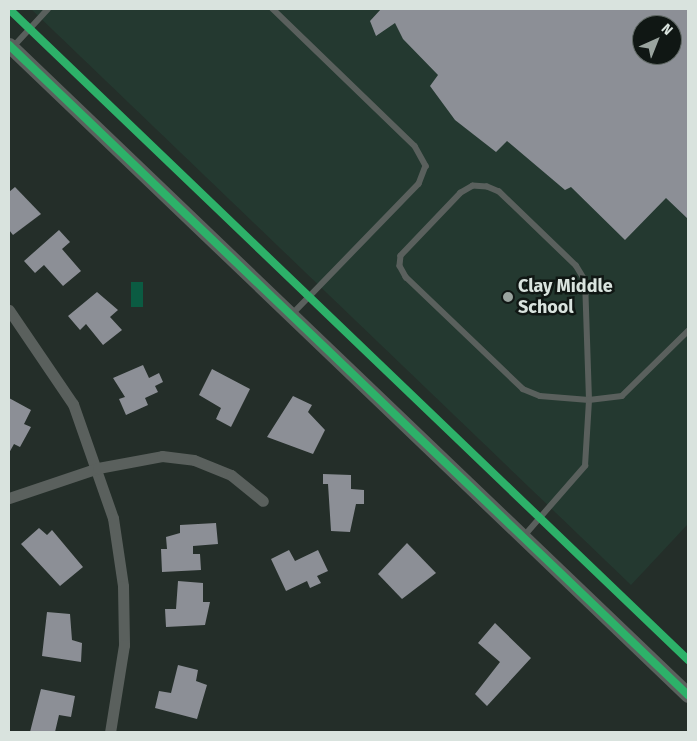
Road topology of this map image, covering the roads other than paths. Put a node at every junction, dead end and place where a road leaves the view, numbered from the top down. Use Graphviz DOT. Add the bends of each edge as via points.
graph roads {
  1 [pos="48,9"];
  2 [pos="273,9"];
  3 [pos="10,46"];
  4 [pos="9,310"];
  5 [pos="292,316"];
  6 [pos="688,331"];
  7 [pos="589,400"];
  8 [pos="98,468"];
  9 [pos="9,498"];
  10 [pos="263,500"];
  11 [pos="523,537"];
  12 [pos="688,695"];
  13 [pos="110,732"];
  1 -- 3 [label="lane"];
  2 -- 5 [label="lane" via="415,146 426,166 419,184"];
  3 -- 5 [label="street"];
  4 -- 8 [label="street" via="73,404"];
  5 -- 11 [label="street"];
  6 -- 7 [label="lane" via="628,393"];
  7 -- 7 [label="lane" via="588,291 581,273 499,192 480,186 466,190 401,256 402,272 523,389 540,396"];
  7 -- 11 [label="lane" via="589,447 582,474"];
  8 -- 9 [label="street"];
  8 -- 10 [label="street" via="132,459 194,460 231,475"];
  8 -- 13 [label="street" via="113,518 123,586 124,645"];
  11 -- 12 [label="street"];
}
